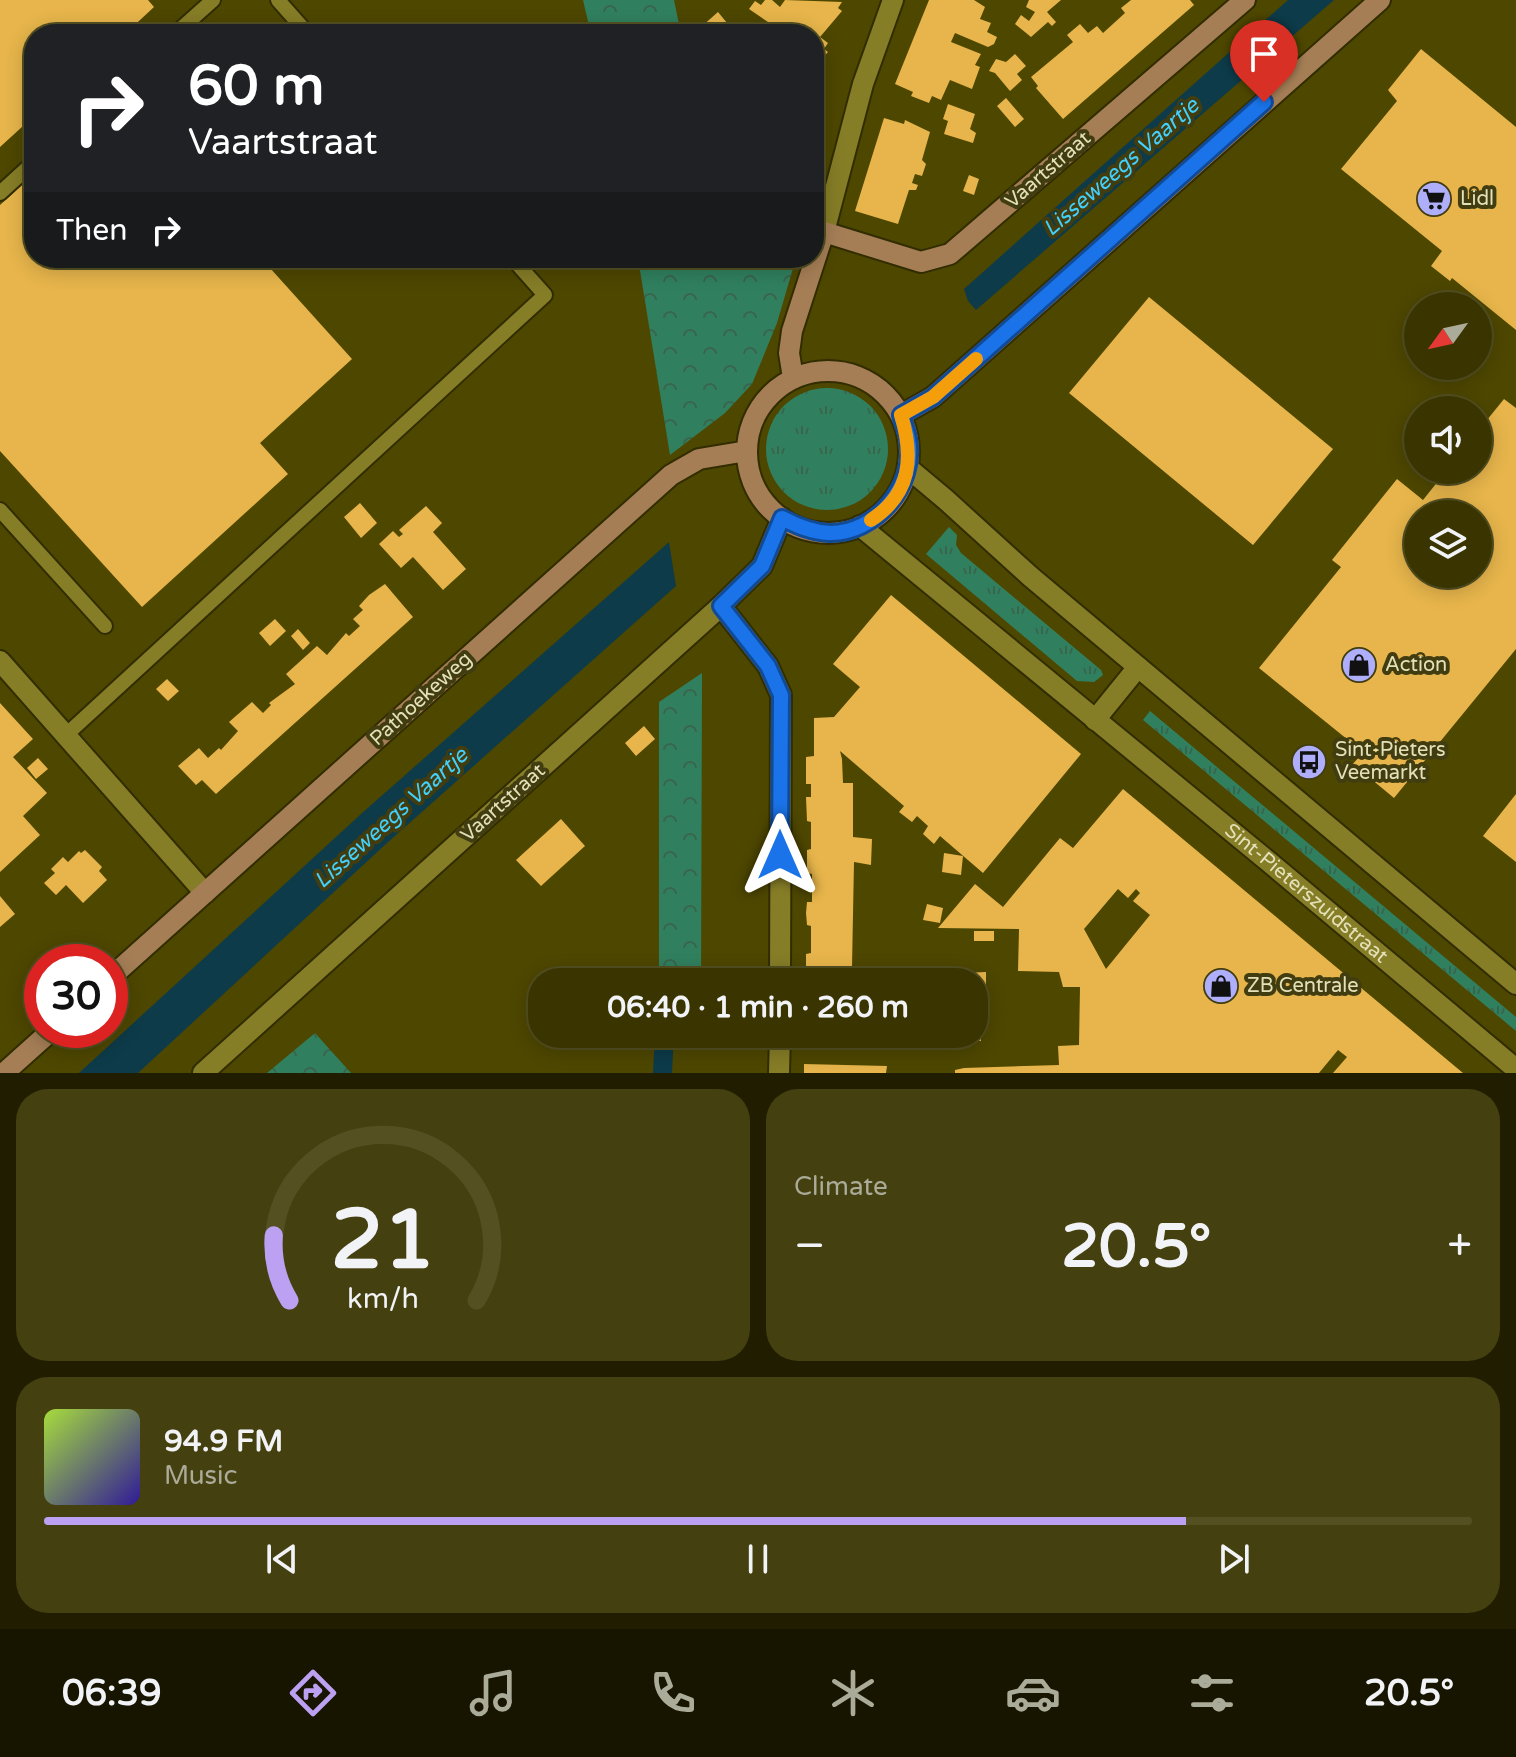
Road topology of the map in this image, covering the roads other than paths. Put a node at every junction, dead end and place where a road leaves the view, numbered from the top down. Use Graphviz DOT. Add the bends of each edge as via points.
graph roads {
  1 [pos="213,0"];
  2 [pos="278,0"];
  3 [pos="893,0"];
  4 [pos="1245,0"];
  5 [pos="1380,0"];
  6 [pos="186,24"];
  7 [pos="299,24"];
  8 [pos="24,171"];
  9 [pos="0,193"];
  10 [pos="824,232"];
  11 [pos="521,268"];
  12 [pos="812,268"];
  13 [pos="793,378"];
  14 [pos="901,415"];
  15 [pos="747,451"];
  16 [pos="908,468"];
  17 [pos="0,510"];
  18 [pos="782,518"];
  19 [pos="860,526"];
  20 [pos="721,606"];
  21 [pos="105,626"];
  22 [pos="0,661"];
  23 [pos="1138,667"];
  24 [pos="1095,720"];
  25 [pos="66,735"];
  26 [pos="205,893"];
  27 [pos="128,962"];
  28 [pos="780,968"];
  29 [pos="1516,984"];
  30 [pos="32,1048"];
  31 [pos="780,1048"];
  32 [pos="1516,1069"];
  33 [pos="4,1073"];
  34 [pos="203,1073"];
  35 [pos="779,1073"];
  1 -- 6 [label="lane"];
  2 -- 7 [label="lane"];
  3 -- 10 [label="street" via="863,84"];
  4 -- 10 [label="main road, Vaartstraat" via="950,254 921,262"];
  5 -- 14 [label="main road" via="943,388"];
  8 -- 9 [label="lane"];
  11 -- 25 [label="lane" via="545,295"];
  12 -- 13 [label="main road" via="792,331"];
  13 -- 14 [label="main road" via="817,371 866,380"];
  13 -- 15 [label="main road" via="759,408"];
  14 -- 16 [label="main road" via="909,441"];
  15 -- 18 [label="main road" via="751,477 763,500"];
  15 -- 26 [label="main road, Pathoekeweg" via="699,459 671,475"];
  16 -- 19 [label="main road" via="898,493"];
  16 -- 23 [label="street"];
  17 -- 21 [label="lane"];
  18 -- 19 [label="main road" via="803,529 832,533"];
  18 -- 20 [label="street, Vaartstraat" via="762,566"];
  19 -- 24 [label="street, Sint-Pieterszuidstraat"];
  20 -- 28 [label="street" via="768,666 781,695"];
  20 -- 34 [label="street, Vaartstraat"];
  22 -- 25 [label="street"];
  23 -- 24 [label="street"];
  23 -- 29 [label="street"];
  24 -- 32 [label="street, Sint-Pieterszuidstraat"];
  25 -- 26 [label="street"];
  26 -- 27 [label="main road, Pathoekeweg"];
  30 -- 33 [label="main road"];
  31 -- 35 [label="street"];
}
